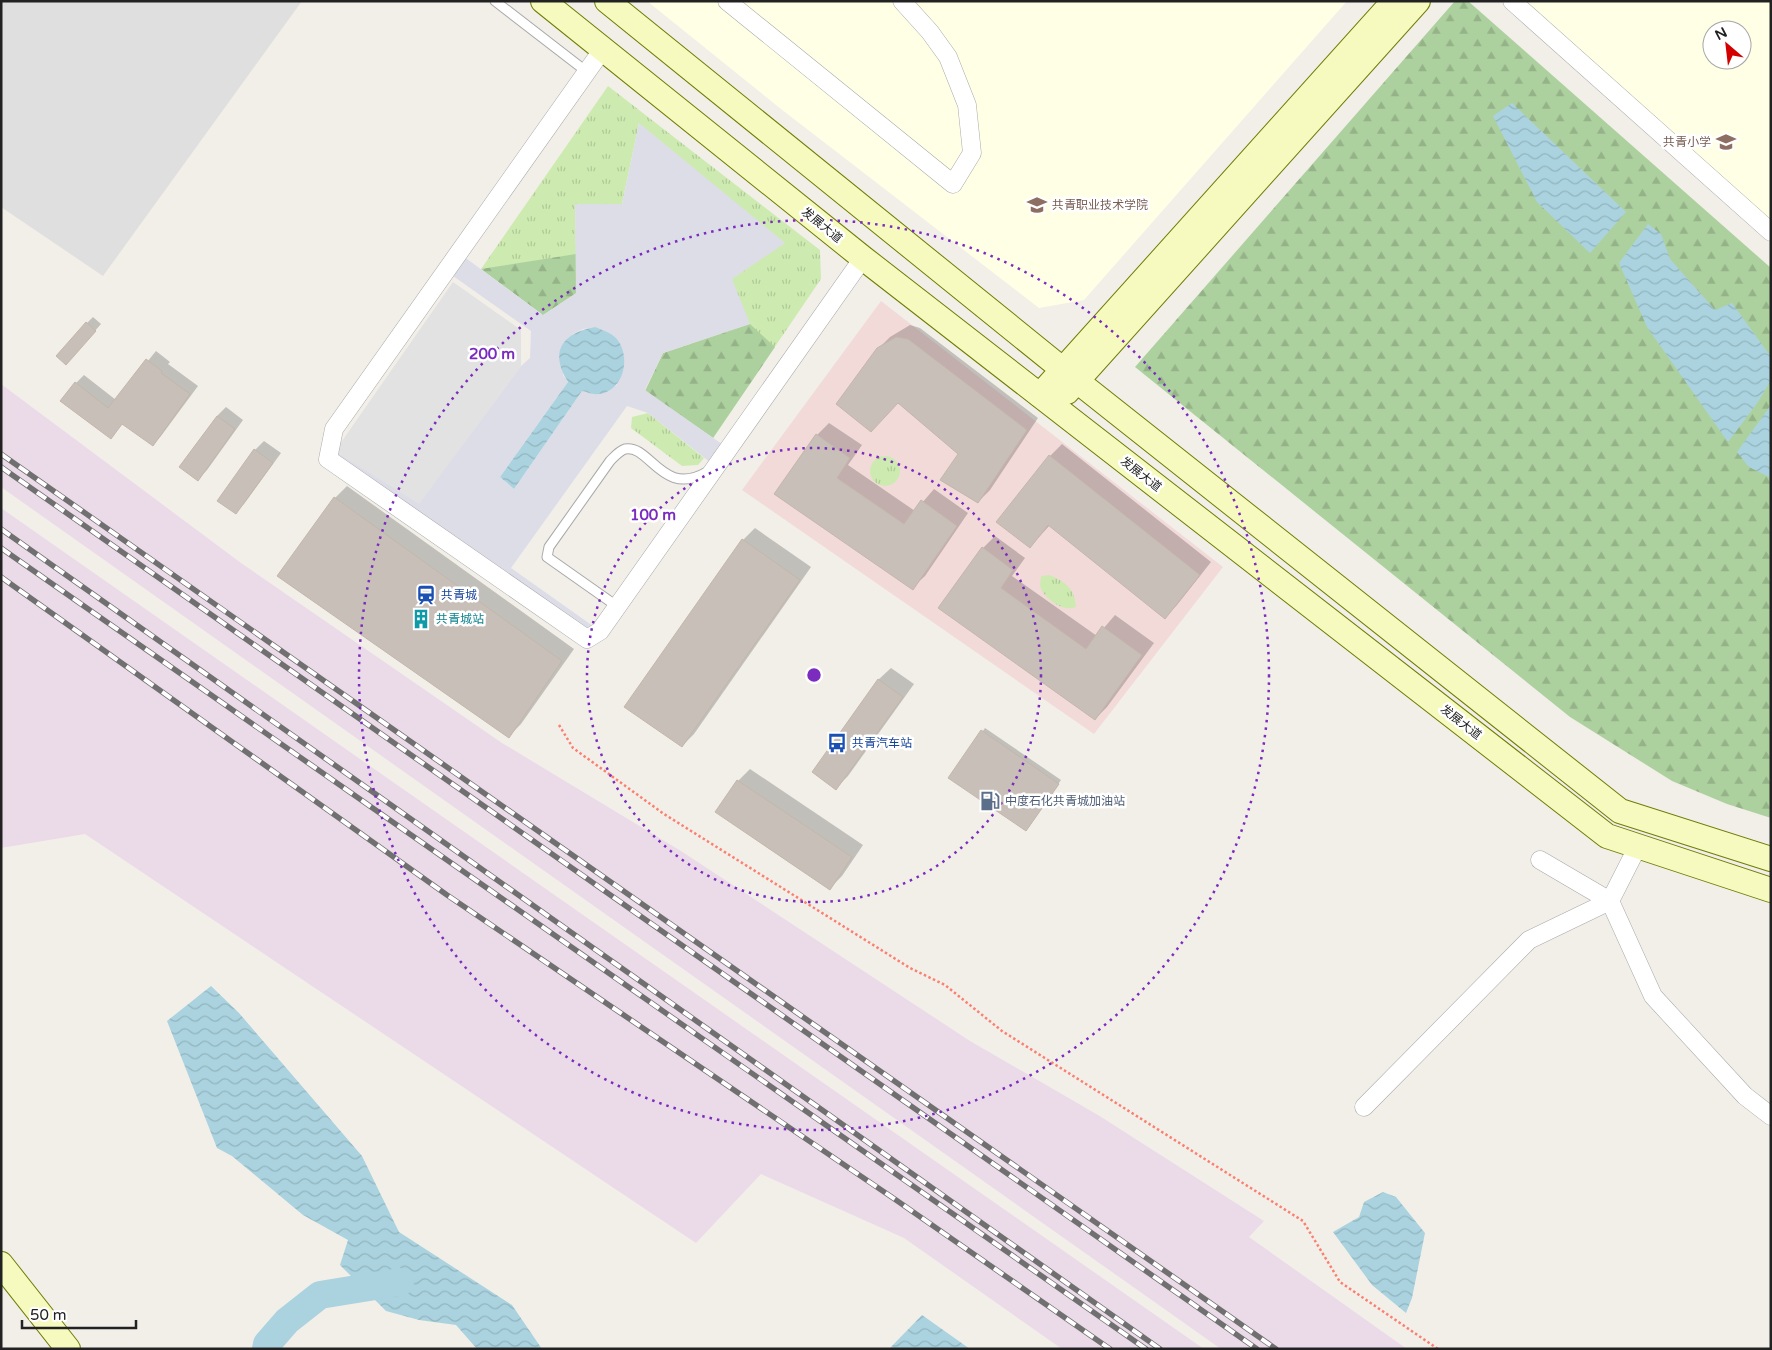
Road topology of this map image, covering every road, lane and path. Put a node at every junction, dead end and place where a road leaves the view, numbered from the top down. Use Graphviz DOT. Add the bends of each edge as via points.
graph roads {
  1 [pos="495,1"];
  2 [pos="543,1"];
  3 [pos="607,1"];
  4 [pos="727,1"];
  5 [pos="902,1"];
  6 [pos="1394,1"];
  7 [pos="1418,1"];
  8 [pos="1512,1"];
  9 [pos="603,49"];
  10 [pos="587,72"];
  11 [pos="1771,232"];
  12 [pos="863,258"];
  13 [pos="1070,375"];
  14 [pos="1047,401"];
  15 [pos="716,467"];
  16 [pos="618,606"];
  17 [pos="559,725"];
  18 [pos="1638,846"];
  19 [pos="1771,859"];
  20 [pos="1540,860"];
  21 [pos="1771,890"];
  22 [pos="1610,901"];
  23 [pos="1364,1107"];
  24 [pos="1771,1116"];
  25 [pos="1,1264"];
  26 [pos="68,1349"];
  27 [pos="1438,1349"];
  1 -- 10 [label="lane"];
  2 -- 9 [label="main road, 发展大道"];
  3 -- 13 [label="main road"];
  4 -- 5 [label="street" via="953,184 972,153 967,105 948,57"];
  6 -- 13 [label="main road"];
  7 -- 13 [label="main road"];
  8 -- 11 [label="street"];
  9 -- 10 [label="street"];
  9 -- 12 [label="main road, 发展大道"];
  10 -- 16 [label="street" via="334,429 328,459 587,639 600,632"];
  12 -- 14 [label="main road, 发展大道"];
  12 -- 15 [label="street"];
  13 -- 14 [label="main road"];
  13 -- 19 [label="main road" via="1620,811"];
  14 -- 18 [label="main road, 发展大道" via="1606,836"];
  15 -- 16 [label="street"];
  15 -- 16 [label="lane" via="695,479 684,480 670,477 637,451 627,449 619,452 549,547 548,558"];
  17 -- 27 [label="path" via="572,748 664,814 910,968 945,985 1002,1031 1303,1221 1340,1282"];
  18 -- 21 [label="main road, 发展大道"];
  18 -- 22 [label="street"];
  20 -- 22 [label="street"];
  22 -- 23 [label="street" via="1529,940"];
  22 -- 24 [label="street" via="1653,996 1745,1096"];
  25 -- 26 [label="main road"];
}
